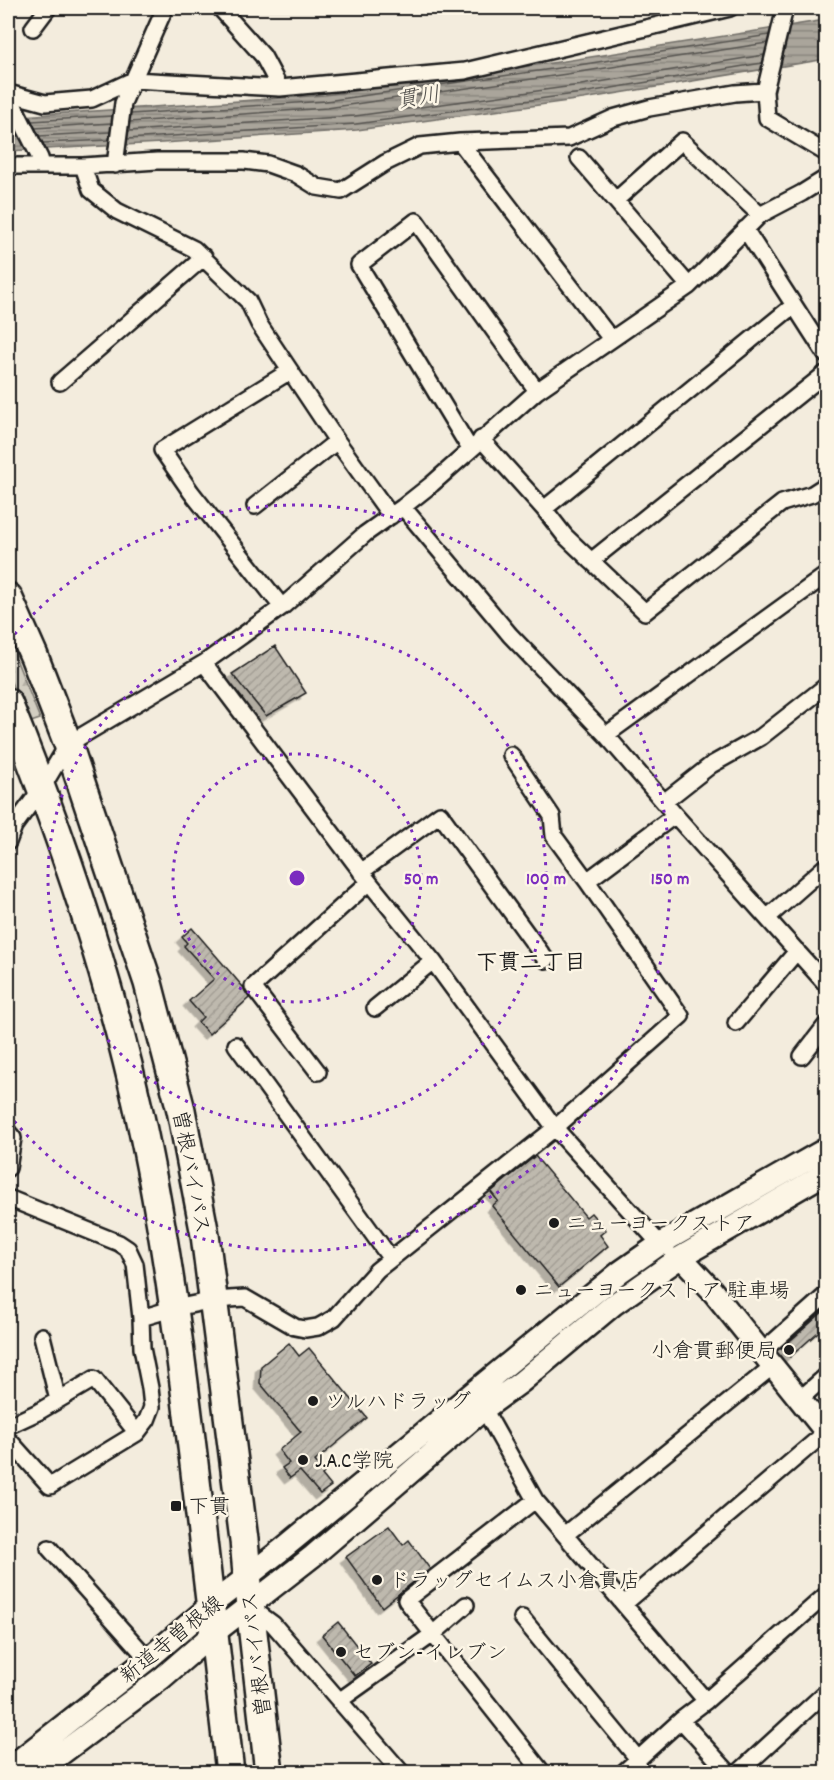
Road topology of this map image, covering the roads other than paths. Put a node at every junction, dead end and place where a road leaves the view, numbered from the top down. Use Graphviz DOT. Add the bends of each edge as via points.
graph roads {
  1 [pos="48,8"];
  2 [pos="165,8"];
  3 [pos="220,8"];
  4 [pos="730,8"];
  5 [pos="784,10"];
  6 [pos="33,28"];
  7 [pos="133,80"];
  8 [pos="766,86"];
  9 [pos="280,88"];
  10 [pos="9,97"];
  11 [pos="460,142"];
  12 [pos="826,153"];
  13 [pos="579,158"];
  14 [pos="116,160"];
  15 [pos="41,162"];
  16 [pos="8,166"];
  17 [pos="83,166"];
  18 [pos="826,178"];
  19 [pos="616,200"];
  20 [pos="760,215"];
  21 [pos="745,229"];
  22 [pos="204,257"];
  23 [pos="689,286"];
  24 [pos="794,305"];
  25 [pos="611,339"];
  26 [pos="826,355"];
  27 [pos="290,370"];
  28 [pos="826,373"];
  29 [pos="60,382"];
  30 [pos="537,391"];
  31 [pos="337,441"];
  32 [pos="476,444"];
  33 [pos="826,485"];
  34 [pos="255,506"];
  35 [pos="544,508"];
  36 [pos="397,512"];
  37 [pos="591,561"];
  38 [pos="826,575"];
  39 [pos="8,597"];
  40 [pos="282,607"];
  41 [pos="204,663"];
  42 [pos="826,686"];
  43 [pos="8,703"];
  44 [pos="606,735"];
  45 [pos="68,744"];
  46 [pos="511,755"];
  47 [pos="42,788"];
  48 [pos="664,802"];
  49 [pos="675,815"];
  50 [pos="8,842"];
  51 [pos="826,866"];
  52 [pos="365,877"];
  53 [pos="587,881"];
  54 [pos="767,918"];
  55 [pos="797,951"];
  56 [pos="546,960"];
  57 [pos="433,961"];
  58 [pos="826,984"];
  59 [pos="375,1008"];
  60 [pos="736,1023"];
  61 [pos="826,1025"];
  62 [pos="236,1045"];
  63 [pos="802,1056"];
  64 [pos="318,1072"];
  65 [pos="555,1128"];
  66 [pos="8,1132"];
  67 [pos="826,1149"];
  68 [pos="8,1168"];
  69 [pos="826,1173"];
  70 [pos="8,1198"];
  71 [pos="660,1244"];
  72 [pos="681,1257"];
  73 [pos="391,1259"];
  74 [pos="826,1295"];
  75 [pos="214,1300"];
  76 [pos="175,1308"];
  77 [pos="141,1318"];
  78 [pos="42,1336"];
  79 [pos="767,1359"];
  80 [pos="826,1377"];
  81 [pos="800,1399"];
  82 [pos="58,1400"];
  83 [pos="484,1409"];
  84 [pos="8,1426"];
  85 [pos="826,1432"];
  86 [pos="137,1433"];
  87 [pos="8,1439"];
  88 [pos="535,1500"];
  89 [pos="565,1535"];
  90 [pos="49,1548"];
  91 [pos="247,1578"];
  92 [pos="826,1595"];
  93 [pos="211,1605"];
  94 [pos="466,1605"];
  95 [pos="624,1605"];
  96 [pos="250,1607"];
  97 [pos="522,1618"];
  98 [pos="214,1633"];
  99 [pos="433,1634"];
  100 [pos="148,1659"];
  101 [pos="826,1692"];
  102 [pos="339,1701"];
  103 [pos="706,1701"];
  104 [pos="681,1720"];
  105 [pos="638,1759"];
  106 [pos="8,1769"];
  107 [pos="48,1769"];
  108 [pos="277,1771"];
  109 [pos="230,1773"];
  110 [pos="401,1773"];
  111 [pos="542,1773"];
  112 [pos="624,1773"];
  113 [pos="728,1773"];
  114 [pos="740,1773"];
  1 -- 6 [label="street"];
  2 -- 7 [label="street"];
  3 -- 9 [label="street" via="263,56"];
  4 -- 9 [label="street" via="465,71"];
  5 -- 8 [label="street"];
  7 -- 9 [label="street"];
  7 -- 10 [label="street" via="92,99 45,103"];
  7 -- 14 [label="street" via="123,103"];
  8 -- 11 [label="street" via="649,108 613,118 569,138"];
  8 -- 12 [label="street" via="767,118"];
  10 -- 15 [label="street"];
  11 -- 14 [label="street" via="420,146 341,191 316,187 296,174 268,164"];
  11 -- 25 [label="street"];
  13 -- 19 [label="street"];
  14 -- 17 [label="street"];
  15 -- 16 [label="street"];
  15 -- 17 [label="street"];
  17 -- 22 [label="street" via="91,190 117,211"];
  18 -- 20 [label="street"];
  19 -- 20 [label="street" via="682,141"];
  19 -- 23 [label="street"];
  20 -- 21 [label="street"];
  21 -- 23 [label="street"];
  21 -- 24 [label="street"];
  22 -- 27 [label="street" via="248,301"];
  22 -- 29 [label="street"];
  23 -- 25 [label="street"];
  24 -- 26 [label="street"];
  24 -- 35 [label="street"];
  25 -- 30 [label="street"];
  27 -- 31 [label="street"];
  27 -- 40 [label="street" via="162,450"];
  28 -- 37 [label="street"];
  30 -- 32 [label="street"];
  30 -- 32 [label="street" via="416,221 359,265"];
  31 -- 34 [label="street"];
  31 -- 36 [label="street"];
  32 -- 35 [label="street"];
  32 -- 36 [label="street"];
  33 -- 37 [label="street" via="812,494 782,503 645,612"];
  35 -- 37 [label="street"];
  36 -- 40 [label="street" via="365,534"];
  36 -- 44 [label="street"];
  38 -- 44 [label="street"];
  39 -- 45 [label="highway, 曽根バイパス"];
  40 -- 41 [label="street"];
  41 -- 45 [label="street"];
  41 -- 52 [label="street"];
  42 -- 48 [label="street" via="760,737 711,765"];
  43 -- 47 [label="highway, 曽根バイパス"];
  44 -- 48 [label="street"];
  45 -- 47 [label="street"];
  45 -- 75 [label="highway, 曽根バイパス" via="148,983 181,1110"];
  46 -- 53 [label="street" via="552,816 554,836"];
  47 -- 50 [label="street" via="14,826"];
  47 -- 76 [label="highway, 曽根バイパス" via="84,909 139,1111"];
  48 -- 49 [label="street"];
  49 -- 53 [label="street"];
  49 -- 54 [label="street"];
  51 -- 54 [label="street"];
  52 -- 56 [label="street" via="440,814"];
  52 -- 57 [label="street"];
  52 -- 64 [label="street" via="253,987"];
  53 -- 65 [label="street" via="681,1016"];
  54 -- 55 [label="street"];
  55 -- 58 [label="street"];
  55 -- 60 [label="street"];
  57 -- 59 [label="street"];
  57 -- 65 [label="street"];
  61 -- 63 [label="street"];
  62 -- 73 [label="street"];
  65 -- 71 [label="street"];
  65 -- 73 [label="street"];
  66 -- 68 [label="street" via="13,1138"];
  67 -- 71 [label="main road, 新道寺曽根線"];
  69 -- 72 [label="main road, 新道寺曽根線"];
  70 -- 77 [label="street" via="128,1249 135,1264"];
  71 -- 72 [label="street"];
  71 -- 91 [label="main road, 新道寺曽根線" via="620,1272"];
  72 -- 79 [label="main road"];
  72 -- 83 [label="main road, 新道寺曽根線" via="613,1305"];
  73 -- 75 [label="street" via="334,1318 318,1327 295,1327 245,1298"];
  74 -- 79 [label="street"];
  75 -- 76 [label="street"];
  75 -- 91 [label="highway, 曽根バイパス"];
  76 -- 77 [label="street"];
  76 -- 93 [label="highway, 曽根バイパス"];
  77 -- 86 [label="street" via="152,1407"];
  78 -- 82 [label="street"];
  79 -- 81 [label="main road"];
  79 -- 89 [label="street"];
  80 -- 81 [label="street"];
  81 -- 85 [label="main road"];
  82 -- 84 [label="street"];
  82 -- 86 [label="street" via="94,1379"];
  83 -- 88 [label="street"];
  83 -- 96 [label="main road, 新道寺曽根線"];
  85 -- 95 [label="street"];
  86 -- 87 [label="street" via="50,1485"];
  88 -- 89 [label="street"];
  88 -- 99 [label="street" via="406,1600"];
  89 -- 95 [label="street"];
  90 -- 100 [label="street"];
  91 -- 93 [label="main road, 新道寺曽根線"];
  91 -- 96 [label="highway, 曽根バイパス"];
  92 -- 103 [label="street"];
  93 -- 98 [label="highway, 曽根バイパス"];
  93 -- 100 [label="main road, 新道寺曽根線"];
  94 -- 99 [label="street"];
  95 -- 103 [label="street"];
  96 -- 98 [label="main road, 新道寺曽根線"];
  96 -- 102 [label="street" via="273,1624"];
  96 -- 108 [label="highway, 曽根バイパス"];
  97 -- 105 [label="street"];
  98 -- 107 [label="main road, 新道寺曽根線"];
  98 -- 109 [label="highway, 曽根バイパス"];
  99 -- 102 [label="street"];
  99 -- 111 [label="street"];
  100 -- 106 [label="main road, 新道寺曽根線"];
  101 -- 114 [label="street"];
  102 -- 110 [label="street"];
  103 -- 104 [label="street"];
  104 -- 105 [label="street"];
  104 -- 113 [label="street"];
  105 -- 112 [label="street"];
}
